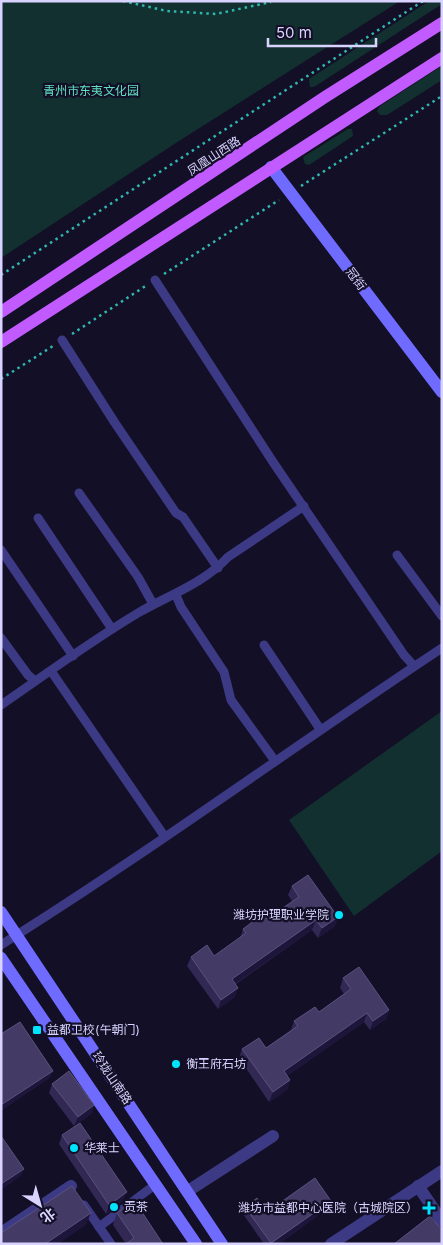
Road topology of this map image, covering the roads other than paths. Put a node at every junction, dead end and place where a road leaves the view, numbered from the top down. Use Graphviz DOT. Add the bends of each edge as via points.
graph roads {
  1 [pos="442,23"];
  2 [pos="442,58"];
  3 [pos="271,167"];
  4 [pos="155,280"];
  5 [pos="1,312"];
  6 [pos="62,340"];
  7 [pos="1,342"];
  8 [pos="442,392"];
  9 [pos="79,493"];
  10 [pos="304,506"];
  11 [pos="38,518"];
  12 [pos="1,550"];
  13 [pos="397,555"];
  14 [pos="218,568"];
  15 [pos="176,595"];
  16 [pos="153,604"];
  17 [pos="442,616"];
  18 [pos="112,629"];
  19 [pos="1,638"];
  20 [pos="264,645"];
  21 [pos="442,648"];
  22 [pos="73,656"];
  23 [pos="414,666"];
  24 [pos="51,671"];
  25 [pos="36,681"];
  26 [pos="1,705"];
  27 [pos="320,729"];
  28 [pos="275,761"];
  29 [pos="165,837"];
  30 [pos="1,912"];
  31 [pos="16,936"];
  32 [pos="1,945"];
  33 [pos="1,958"];
  34 [pos="273,1136"];
  35 [pos="442,1171"];
  36 [pos="156,1184"];
  37 [pos="418,1186"];
  38 [pos="73,1189"];
  39 [pos="188,1191"];
  40 [pos="442,1220"];
  41 [pos="99,1227"];
  42 [pos="1,1233"];
  43 [pos="111,1244"];
  44 [pos="196,1244"];
  45 [pos="222,1244"];
  46 [pos="331,1244"];
  1 -- 5 [label="main road, 凤凰山西路"];
  2 -- 3 [label="main road"];
  3 -- 7 [label="main road"];
  3 -- 8 [label="main road, 冠街"];
  4 -- 10 [label="lane"];
  6 -- 14 [label="lane" via="170,505 183,517"];
  9 -- 16 [label="lane"];
  10 -- 14 [label="lane" via="228,557"];
  10 -- 23 [label="lane"];
  11 -- 18 [label="lane"];
  12 -- 22 [label="lane"];
  13 -- 17 [label="lane"];
  14 -- 15 [label="lane"];
  15 -- 16 [label="lane"];
  15 -- 28 [label="lane" via="224,672 231,700"];
  16 -- 18 [label="lane"];
  18 -- 22 [label="lane"];
  19 -- 25 [label="lane"];
  20 -- 27 [label="lane"];
  21 -- 23 [label="lane"];
  22 -- 24 [label="lane"];
  23 -- 27 [label="lane"];
  24 -- 25 [label="lane"];
  24 -- 29 [label="lane"];
  25 -- 26 [label="lane"];
  27 -- 28 [label="lane"];
  28 -- 29 [label="lane"];
  29 -- 31 [label="lane"];
  30 -- 31 [label="main road, 玲珑山南路"];
  31 -- 32 [label="lane"];
  31 -- 39 [label="main road, 玲珑山南路"];
  33 -- 36 [label="main road, 玲珑山南路"];
  34 -- 39 [label="street"];
  35 -- 37 [label="street"];
  36 -- 41 [label="lane"];
  36 -- 44 [label="main road, 玲珑山南路"];
  37 -- 40 [label="street"];
  37 -- 46 [label="street"];
  38 -- 41 [label="lane"];
  38 -- 42 [label="street"];
  39 -- 45 [label="main road, 玲珑山南路"];
  41 -- 43 [label="lane"];
}
